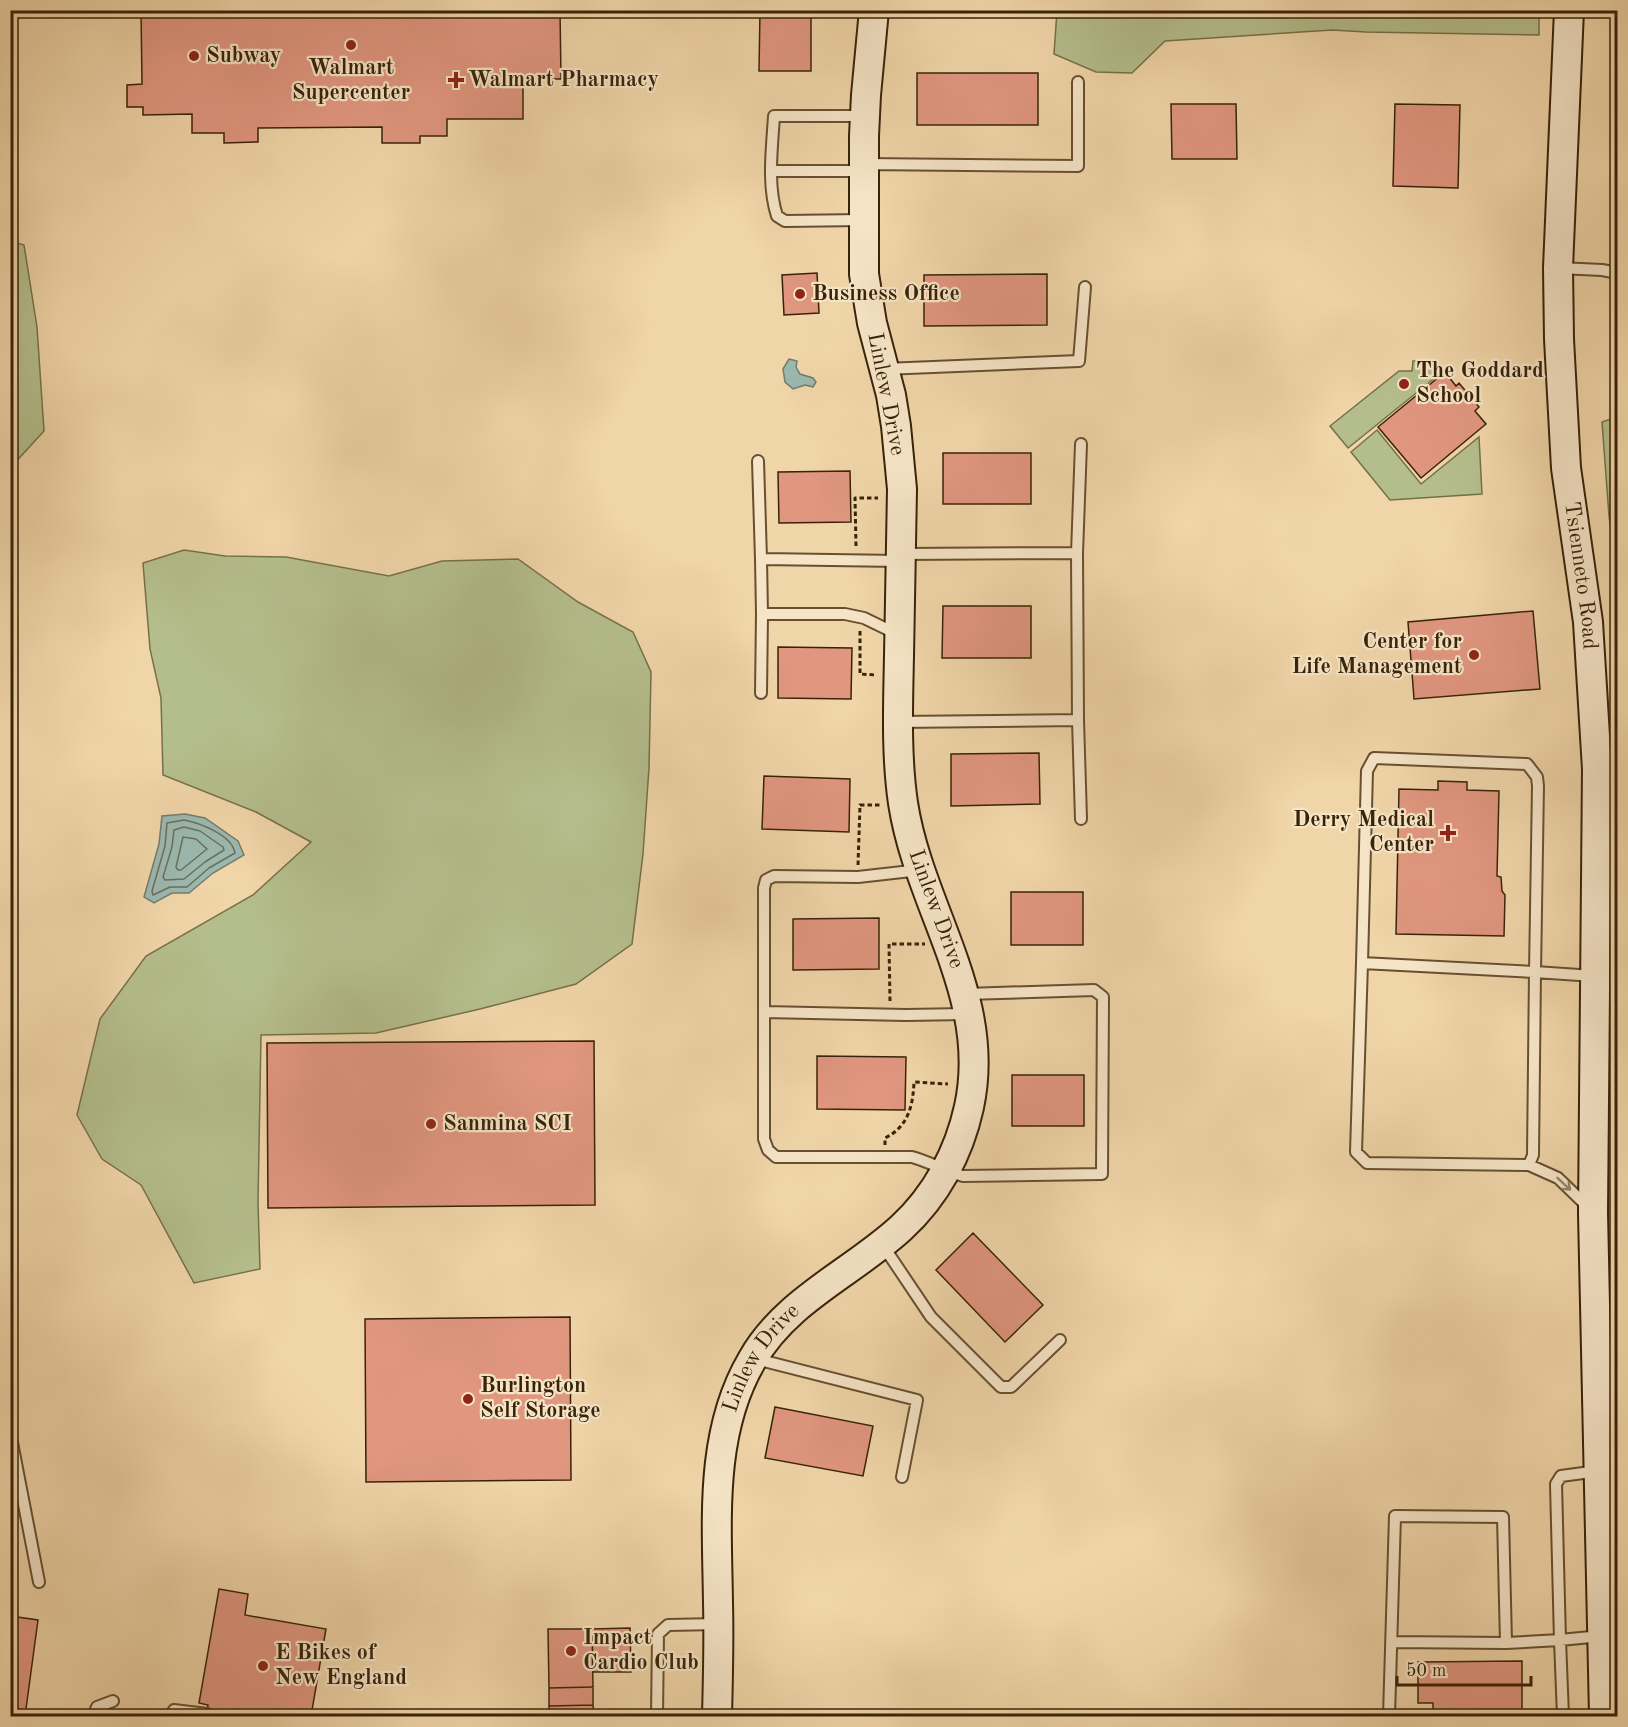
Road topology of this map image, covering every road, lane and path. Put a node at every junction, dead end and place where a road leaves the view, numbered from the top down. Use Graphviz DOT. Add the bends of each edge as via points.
graph roads {
  1 [pos="874,10"];
  2 [pos="1569,10"];
  3 [pos="1078,82"];
  4 [pos="865,116"];
  5 [pos="864,167"];
  6 [pos="771,171"];
  7 [pos="863,220"];
  8 [pos="1558,268"];
  9 [pos="1617,273"];
  10 [pos="1084,287"];
  11 [pos="884,369"];
  12 [pos="1081,444"];
  13 [pos="758,461"];
  14 [pos="888,497"];
  15 [pos="1077,553"];
  16 [pos="901,557"];
  17 [pos="761,559"];
  18 [pos="856,560"];
  19 [pos="762,614"];
  20 [pos="860,618"];
  21 [pos="900,635"];
  22 [pos="878,675"];
  23 [pos="761,693"];
  24 [pos="1078,720"];
  25 [pos="898,722"];
  26 [pos="1611,768"];
  27 [pos="881,805"];
  28 [pos="1081,819"];
  29 [pos="920,870"];
  30 [pos="858,877"];
  31 [pos="935,944"];
  32 [pos="1362,963"];
  33 [pos="1535,972"];
  34 [pos="1596,976"];
  35 [pos="968,1004"];
  36 [pos="764,1012"];
  37 [pos="890,1015"];
  38 [pos="948,1083"];
  39 [pos="885,1157"];
  40 [pos="1529,1165"];
  41 [pos="945,1171"];
  42 [pos="1593,1213"];
  43 [pos="882,1244"];
  44 [pos="1060,1340"];
  45 [pos="753,1358"];
  46 [pos="10,1432"];
  47 [pos="1608,1470"];
  48 [pos="902,1477"];
  49 [pos="39,1582"];
  50 [pos="719,1624"];
  51 [pos="1601,1636"];
  52 [pos="1560,1640"];
  53 [pos="1393,1642"];
  54 [pos="1506,1642"];
  55 [pos="113,1701"];
  56 [pos="174,1710"];
  57 [pos="207,1714"];
  58 [pos="93,1716"];
  59 [pos="657,1716"];
  60 [pos="717,1716"];
  61 [pos="1389,1716"];
  62 [pos="1563,1716"];
  63 [pos="1604,1716"];
  1 -- 4 [label="street, Linlew Drive"];
  2 -- 8 [label="street, Tsienneto Road"];
  3 -- 5 [label="lane" via="1078,166"];
  4 -- 5 [label="street, Linlew Drive"];
  4 -- 6 [label="lane" via="774,116"];
  5 -- 6 [label="lane"];
  5 -- 7 [label="street, Linlew Drive"];
  6 -- 7 [label="lane" via="774,206 777,216 785,221"];
  7 -- 11 [label="street, Linlew Drive" via="867,299"];
  8 -- 9 [label="lane"];
  8 -- 26 [label="street, Tsienneto Road" via="1566,468"];
  10 -- 11 [label="lane" via="1079,361"];
  11 -- 16 [label="street, Linlew Drive" via="900,457"];
  12 -- 15 [label="lane"];
  13 -- 17 [label="lane"];
  14 -- 18 [label="path" via="855,498"];
  15 -- 16 [label="lane"];
  15 -- 24 [label="lane"];
  16 -- 18 [label="lane"];
  16 -- 21 [label="street, Linlew Drive"];
  17 -- 18 [label="lane"];
  17 -- 19 [label="lane"];
  19 -- 20 [label="lane" via="844,614"];
  19 -- 23 [label="lane"];
  20 -- 21 [label="lane"];
  20 -- 22 [label="path" via="860,675"];
  21 -- 25 [label="street, Linlew Drive"];
  24 -- 25 [label="lane"];
  24 -- 28 [label="lane"];
  25 -- 29 [label="street, Linlew Drive" via="904,806"];
  26 -- 34 [label="street, Tsienneto Road"];
  27 -- 30 [label="path" via="860,805"];
  29 -- 30 [label="lane"];
  29 -- 35 [label="street, Linlew Drive"];
  30 -- 36 [label="lane" via="774,876 766,880"];
  31 -- 37 [label="path" via="890,944"];
  32 -- 33 [label="lane"];
  32 -- 33 [label="lane" via="1367,771 1374,758 1527,764 1538,777"];
  32 -- 40 [label="lane" via="1356,1152 1367,1163"];
  33 -- 34 [label="lane"];
  33 -- 40 [label="lane" via="1533,1155"];
  34 -- 42 [label="street, Tsienneto Road"];
  35 -- 37 [label="lane"];
  35 -- 41 [label="street, Linlew Drive" via="974,1084 963,1133"];
  35 -- 41 [label="lane" via="1094,990 1103,997 1102,1174 984,1177"];
  36 -- 37 [label="lane"];
  36 -- 39 [label="lane" via="764,1139 768,1150 776,1157"];
  38 -- 39 [label="path" via="914,1082 909,1113 902,1125 885,1138"];
  39 -- 41 [label="lane" via="912,1157"];
  40 -- 42 [label="lane, one-way" via="1558,1178"];
  41 -- 43 [label="street, Linlew Drive" via="918,1211"];
  42 -- 47 [label="street, Tsienneto Road"];
  43 -- 44 [label="lane" via="931,1317 1001,1387 1011,1388"];
  43 -- 45 [label="street, Linlew Drive" via="796,1308"];
  45 -- 48 [label="lane" via="917,1400"];
  45 -- 50 [label="street, Linlew Drive" via="727,1418 722,1450 717,1516"];
  46 -- 49 [label="lane"];
  47 -- 51 [label="street, Tsienneto Road"];
  47 -- 52 [label="lane" via="1561,1476 1556,1484"];
  50 -- 59 [label="lane" via="668,1625 658,1634"];
  50 -- 60 [label="street, Linlew Drive"];
  51 -- 52 [label="lane"];
  51 -- 63 [label="street, Tsienneto Road"];
  52 -- 54 [label="lane"];
  52 -- 62 [label="lane"];
  53 -- 54 [label="lane"];
  53 -- 54 [label="lane" via="1395,1516 1416,1516 1503,1517"];
  53 -- 61 [label="lane"];
  55 -- 58 [label="lane" via="97,1707"];
  56 -- 57 [label="lane"];
}
